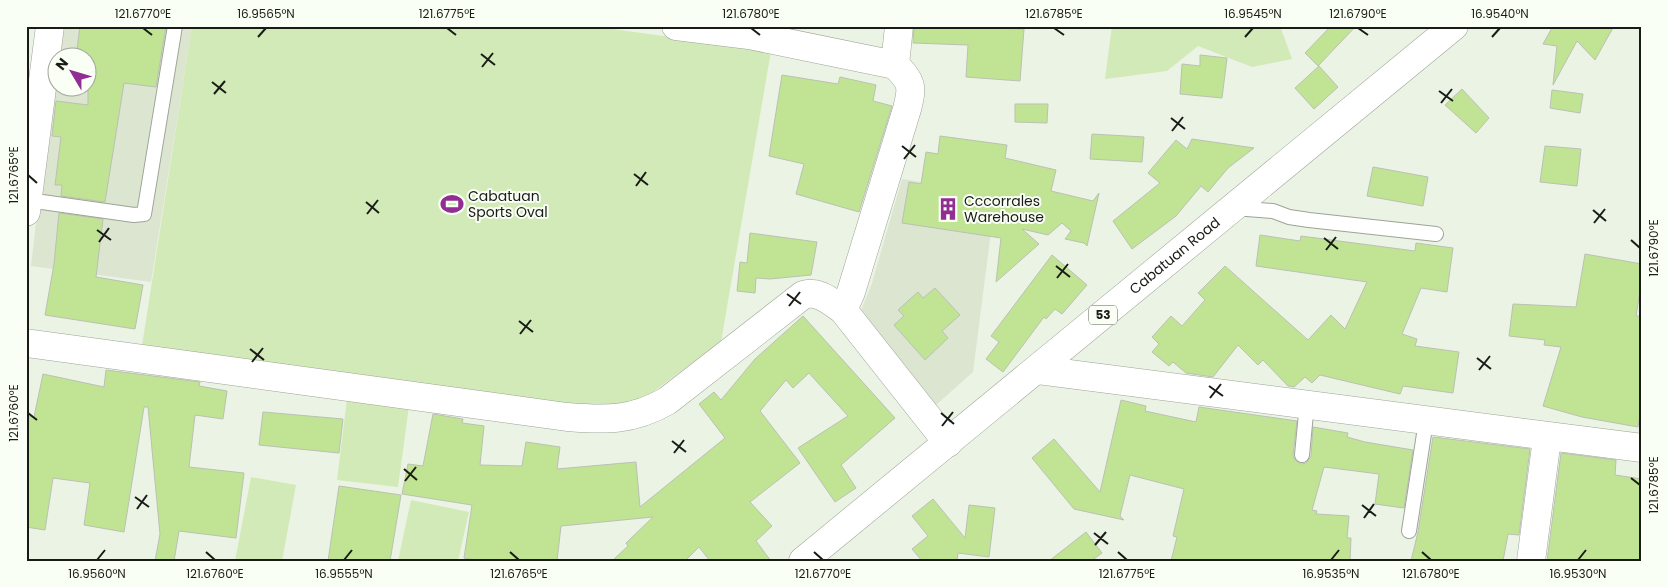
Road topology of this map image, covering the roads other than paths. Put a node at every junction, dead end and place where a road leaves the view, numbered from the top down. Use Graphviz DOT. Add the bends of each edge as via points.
graph roads {
  1 [pos="50,26"];
  2 [pos="175,26"];
  3 [pos="676,26"];
  4 [pos="899,26"];
  5 [pos="1454,26"];
  6 [pos="895,65"];
  7 [pos="30,143"];
  8 [pos="27,206"];
  9 [pos="1231,207"];
  10 [pos="1436,234"];
  11 [pos="843,310"];
  12 [pos="26,342"];
  13 [pos="1038,370"];
  14 [pos="1307,403"];
  15 [pos="1426,422"];
  16 [pos="1547,438"];
  17 [pos="948,443"];
  18 [pos="1642,448"];
  19 [pos="1302,455"];
  20 [pos="1409,531"];
  21 [pos="803,561"];
  22 [pos="1530,561"];
  1 -- 7 [label="main road"];
  2 -- 8 [label="lane" via="144,214"];
  3 -- 6 [label="main road" via="750,35"];
  4 -- 6 [label="main road"];
  5 -- 9 [label="main road, Cabatuan Road / 53"];
  6 -- 11 [label="main road" via="907,76 912,89"];
  7 -- 8 [label="main road"];
  9 -- 10 [label="lane" via="1273,210 1309,220"];
  9 -- 13 [label="main road, Cabatuan Road / 53"];
  11 -- 12 [label="main road" via="822,296 811,292 803,295 667,401 647,412 605,420"];
  11 -- 17 [label="main road"];
  13 -- 14 [label="main road"];
  13 -- 17 [label="main road, Cabatuan Road / 53"];
  14 -- 15 [label="main road"];
  14 -- 19 [label="lane"];
  15 -- 16 [label="main road"];
  15 -- 20 [label="lane"];
  16 -- 18 [label="main road"];
  16 -- 22 [label="main road"];
  17 -- 21 [label="main road, Cabatuan Road / 53"];
}
